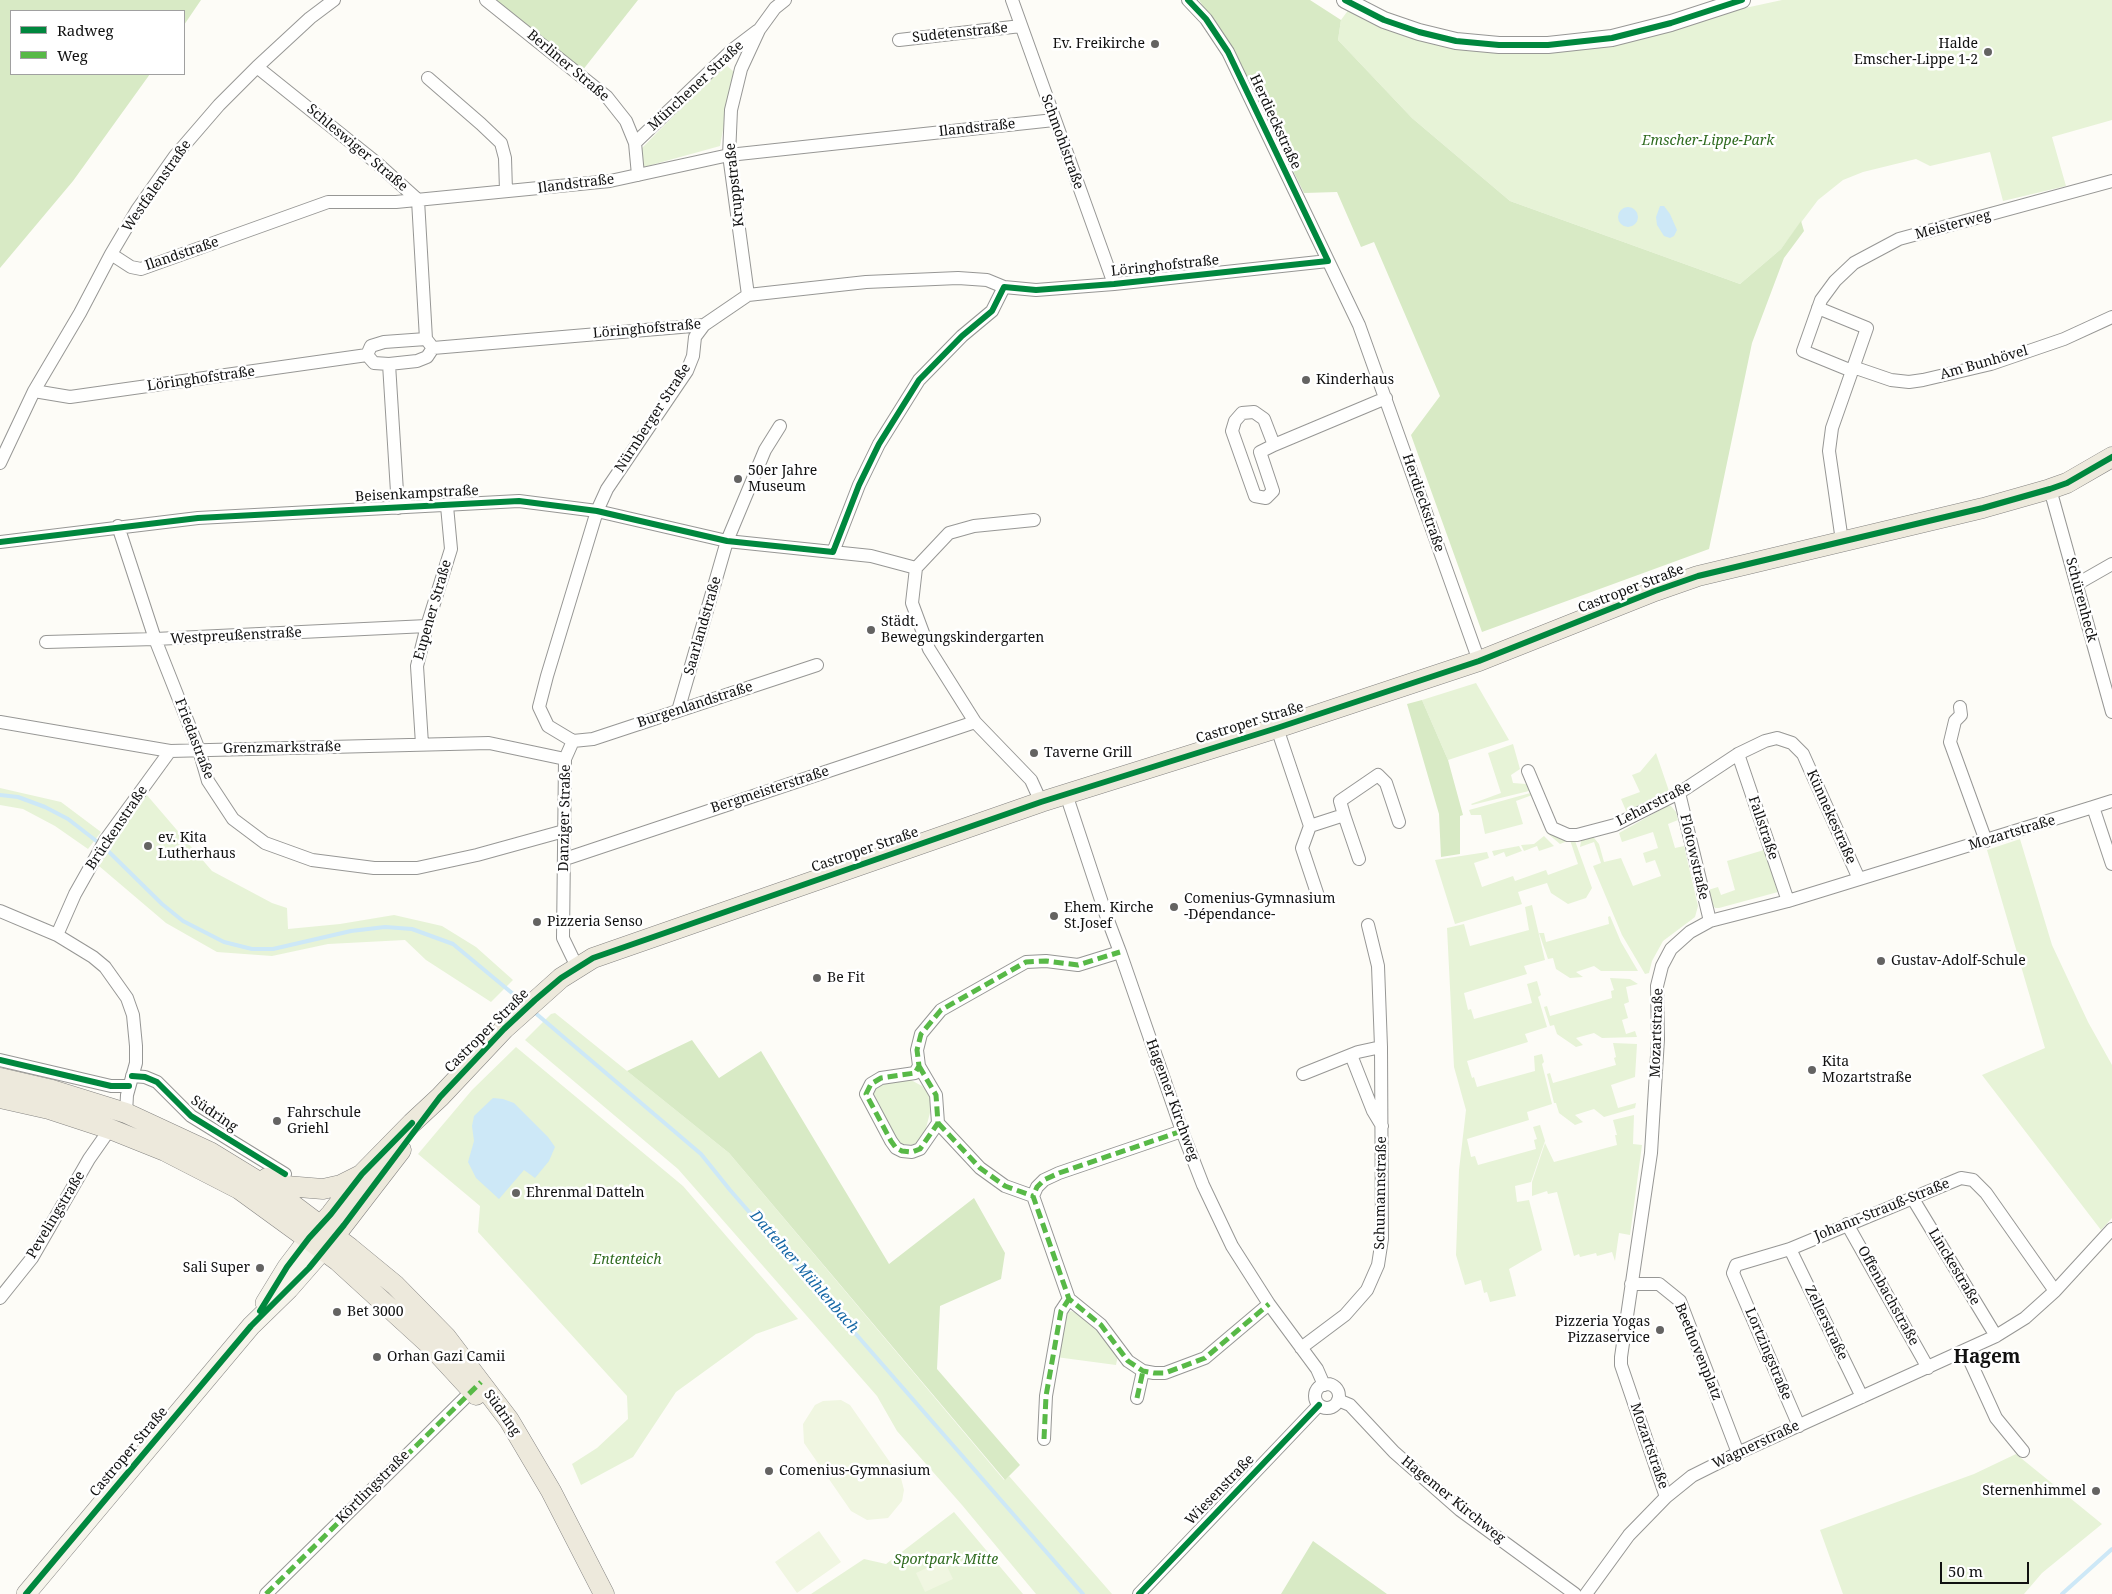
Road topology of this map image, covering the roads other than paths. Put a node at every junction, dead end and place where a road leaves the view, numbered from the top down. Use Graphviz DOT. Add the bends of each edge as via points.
graph roads {
  1 [pos="334,0"];
  2 [pos="486,0"];
  3 [pos="784,0"];
  4 [pos="1012,0"];
  5 [pos="1188,0"];
  6 [pos="1345,0"];
  7 [pos="1742,0"];
  8 [pos="1021,26"];
  9 [pos="759,30"];
  10 [pos="898,40"];
  11 [pos="257,67"];
  12 [pos="428,78"];
  13 [pos="1054,120"];
  14 [pos="635,143"];
  15 [pos="729,155"];
  16 [pos="638,175"];
  17 [pos="2112,181"];
  18 [pos="506,191"];
  19 [pos="418,200"];
  20 [pos="111,254"];
  21 [pos="1328,261"];
  22 [pos="1114,284"];
  23 [pos="1004,287"];
  24 [pos="748,295"];
  25 [pos="1818,308"];
  26 [pos="2112,317"];
  27 [pos="704,325"];
  28 [pos="430,343"];
  29 [pos="368,355"];
  30 [pos="389,364"];
  31 [pos="1852,369"];
  32 [pos="34,391"];
  33 [pos="1386,398"];
  34 [pos="780,426"];
  35 [pos="1274,445"];
  36 [pos="2112,457"];
  37 [pos="0,463"];
  38 [pos="2050,489"];
  39 [pos="447,506"];
  40 [pos="398,508"];
  41 [pos="597,510"];
  42 [pos="1034,520"];
  43 [pos="118,526"];
  44 [pos="728,541"];
  45 [pos="1842,541"];
  46 [pos="0,542"];
  47 [pos="833,552"];
  48 [pos="2112,564"];
  49 [pos="916,568"];
  50 [pos="2077,584"];
  51 [pos="427,626"];
  52 [pos="155,639"];
  53 [pos="46,642"];
  54 [pos="1479,661"];
  55 [pos="817,665"];
  56 [pos="1960,707"];
  57 [pos="678,711"];
  58 [pos="2112,712"];
  59 [pos="0,722"];
  60 [pos="975,722"];
  61 [pos="1277,728"];
  62 [pos="573,741"];
  63 [pos="422,744"];
  64 [pos="199,750"];
  65 [pos="170,751"];
  66 [pos="1738,754"];
  67 [pos="1803,754"];
  68 [pos="565,759"];
  69 [pos="1528,771"];
  70 [pos="1679,793"];
  71 [pos="1066,794"];
  72 [pos="2112,801"];
  73 [pos="1041,802"];
  74 [pos="2092,807"];
  75 [pos="1344,815"];
  76 [pos="1399,822"];
  77 [pos="1310,826"];
  78 [pos="564,830"];
  79 [pos="1986,841"];
  80 [pos="1359,858"];
  81 [pos="565,859"];
  82 [pos="2112,864"];
  83 [pos="1858,879"];
  84 [pos="1318,896"];
  85 [pos="1788,901"];
  86 [pos="0,911"];
  87 [pos="1710,921"];
  88 [pos="1368,925"];
  89 [pos="57,935"];
  90 [pos="1120,952"];
  91 [pos="577,967"];
  92 [pos="1381,1047"];
  93 [pos="1351,1055"];
  94 [pos="0,1060"];
  95 [pos="919,1066"];
  96 [pos="1303,1074"];
  97 [pos="0,1078"];
  98 [pos="130,1081"];
  99 [pos="0,1098"];
  100 [pos="440,1098"];
  101 [pos="126,1113"];
  102 [pos="938,1123"];
  103 [pos="1382,1126"];
  104 [pos="110,1129"];
  105 [pos="1182,1130"];
  106 [pos="235,1166"];
  107 [pos="285,1174"];
  108 [pos="362,1174"];
  109 [pos="1033,1196"];
  110 [pos="1913,1199"];
  111 [pos="1847,1224"];
  112 [pos="2112,1229"];
  113 [pos="322,1238"];
  114 [pos="1790,1249"];
  115 [pos="1737,1283"];
  116 [pos="1631,1284"];
  117 [pos="2055,1291"];
  118 [pos="0,1298"];
  119 [pos="1069,1299"];
  120 [pos="1269,1304"];
  121 [pos="1996,1336"];
  122 [pos="1301,1348"];
  123 [pos="1965,1350"];
  124 [pos="1928,1368"];
  125 [pos="1143,1371"];
  126 [pos="1324,1385"];
  127 [pos="476,1386"];
  128 [pos="1862,1397"];
  129 [pos="1137,1398"];
  130 [pos="1338,1400"];
  131 [pos="1319,1405"];
  132 [pos="1799,1426"];
  133 [pos="1044,1439"];
  134 [pos="1738,1452"];
  135 [pos="2023,1452"];
  136 [pos="1666,1497"];
  137 [pos="26,1594"];
  138 [pos="266,1594"];
  139 [pos="604,1594"];
  140 [pos="1139,1594"];
  141 [pos="1575,1594"];
  142 [pos="1586,1594"];
  1 -- 11 [label="street, Westfalenstraße"];
  2 -- 14 [label="street, Berliner Straße" via="608,97 626,121"];
  3 -- 9 [label="street, Kruppstraße"];
  4 -- 8 [label="street, Schmohlstraße"];
  5 -- 21 [label="street, Herdieckstraße" via="1206,19 1228,52"];
  6 -- 7 [label="street" via="1384,20 1456,41 1548,45 1612,38"];
  8 -- 10 [label="street, Sudetenstraße"];
  8 -- 13 [label="street, Schmohlstraße"];
  9 -- 14 [label="street, Münchener Straße" via="732,50"];
  9 -- 15 [label="street, Kruppstraße" via="741,69 730,110"];
  11 -- 19 [label="street, Schleswiger Straße"];
  11 -- 20 [label="street, Westfalenstraße" via="175,156"];
  12 -- 18 [label="street" via="501,143"];
  13 -- 15 [label="street, Ilandstraße"];
  13 -- 22 [label="street, Schmohlstraße"];
  14 -- 16 [label="street, Berliner Straße"];
  15 -- 16 [label="street, Ilandstraße"];
  15 -- 24 [label="street, Kruppstraße"];
  16 -- 18 [label="street, Ilandstraße" via="610,181"];
  17 -- 25 [label="street, Meisterweg" via="1899,239 1854,263 1835,281"];
  18 -- 19 [label="street, Ilandstraße"];
  19 -- 20 [label="street, Ilandstraße" via="372,204 328,202 141,269 131,267"];
  19 -- 28 [label="street, Schleswiger Straße"];
  20 -- 32 [label="street, Westfalenstraße"];
  21 -- 22 [label="street, Löringhofstraße"];
  21 -- 33 [label="street, Herdieckstraße" via="1358,325"];
  22 -- 23 [label="street, Löringhofstraße" via="1036,290"];
  23 -- 24 [label="street, Löringhofstraße" via="988,280 958,278 866,282"];
  23 -- 47 [label="street" via="992,311 919,380 878,444"];
  24 -- 27 [label="street, Löringhofstraße"];
  25 -- 31 [label="street" via="1867,328"];
  25 -- 31 [label="street, Meisterweg" via="1802,351"];
  26 -- 31 [label="street, Am Bunhövel" via="2064,339 1923,380 1891,380"];
  27 -- 28 [label="street, Löringhofstraße"];
  27 -- 41 [label="street, Nürnberger Straße" via="695,337 688,371 607,489"];
  28 -- 29 [label="street, Löringhofstraße" via="384,342 371,346"];
  28 -- 30 [label="street, Löringhofstraße" via="427,357"];
  29 -- 30 [label="street, Löringhofstraße" via="374,364"];
  29 -- 32 [label="street, Löringhofstraße" via="70,397"];
  30 -- 40 [label="street"];
  31 -- 45 [label="street" via="1832,428 1829,451"];
  32 -- 37 [label="street, Westfalenstraße"];
  33 -- 35 [label="street"];
  33 -- 54 [label="street, Herdieckstraße"];
  34 -- 44 [label="street, Saarlandstraße" via="765,450"];
  35 -- 35 [label="street" via="1260,452 1273,491 1266,498 1255,496 1232,431 1235,421 1242,413 1254,412 1264,419"];
  36 -- 38 [label="main road, Castroper Straße"];
  38 -- 45 [label="main road, Castroper Straße"];
  38 -- 50 [label="street, Schürenheck"];
  39 -- 40 [label="street, Beisenkampstraße"];
  39 -- 41 [label="street, Beisenkampstraße" via="519,501"];
  39 -- 51 [label="street, Eupener Straße" via="451,549"];
  40 -- 43 [label="street, Beisenkampstraße" via="198,518"];
  41 -- 44 [label="street, Beisenkampstraße"];
  41 -- 62 [label="street" via="539,707 548,726"];
  42 -- 49 [label="street" via="949,532"];
  43 -- 46 [label="street, Beisenkampstraße"];
  43 -- 52 [label="street, Friedastraße"];
  44 -- 47 [label="street, Beisenkampstraße"];
  44 -- 57 [label="street, Saarlandstraße"];
  45 -- 54 [label="main road, Castroper Straße" via="1698,576"];
  47 -- 49 [label="street, Beisenkampstraße" via="871,556"];
  48 -- 50 [label="street"];
  49 -- 60 [label="street" via="912,603 929,649"];
  50 -- 58 [label="street, Schürenheck"];
  51 -- 52 [label="street, Westpreußenstraße"];
  51 -- 63 [label="street, Eupener Straße" via="417,666"];
  52 -- 53 [label="street, Westpreußenstraße"];
  52 -- 64 [label="street, Friedastraße"];
  54 -- 61 [label="main road, Castroper Straße"];
  55 -- 57 [label="street, Burgenlandstraße"];
  56 -- 79 [label="street" via="1961,715 1955,722 1950,742"];
  57 -- 62 [label="street, Burgenlandstraße" via="593,739"];
  59 -- 65 [label="street, Grenzmarkstraße"];
  60 -- 73 [label="street" via="1031,780"];
  60 -- 81 [label="street, Bergmeisterstraße"];
  61 -- 71 [label="main road, Castroper Straße"];
  61 -- 77 [label="street"];
  62 -- 68 [label="street, Danziger Straße"];
  63 -- 64 [label="street, Grenzmarkstraße"];
  63 -- 68 [label="street, Grenzmarkstraße" via="489,743"];
  64 -- 65 [label="street, Grenzmarkstraße"];
  64 -- 78 [label="street, Friedastraße" via="208,781 233,819 265,844 312,860 374,868 417,868"];
  65 -- 89 [label="street, Brückenstraße" via="107,838 75,894"];
  66 -- 67 [label="street, Leharstraße" via="1777,738 1792,743"];
  66 -- 70 [label="street, Leharstraße"];
  66 -- 85 [label="street, Fallstraße"];
  67 -- 83 [label="street, Künnekestraße"];
  68 -- 78 [label="street, Danziger Straße"];
  69 -- 70 [label="street, Leharstraße" via="1552,828 1568,835 1615,824"];
  70 -- 87 [label="street, Flotowstraße"];
  71 -- 73 [label="main road, Castroper Straße"];
  71 -- 90 [label="street, Hagemer Kirchweg"];
  72 -- 74 [label="street"];
  73 -- 91 [label="main road, Castroper Straße" via="602,955"];
  74 -- 79 [label="street, Mozartstraße"];
  74 -- 82 [label="street"];
  75 -- 76 [label="street" via="1340,801 1378,774 1386,783"];
  75 -- 77 [label="street"];
  75 -- 80 [label="street"];
  77 -- 84 [label="street" via="1302,848"];
  78 -- 81 [label="street, Danziger Straße"];
  79 -- 83 [label="street, Mozartstraße"];
  81 -- 91 [label="street, Danziger Straße" via="563,938"];
  83 -- 85 [label="street, Mozartstraße"];
  85 -- 87 [label="street, Mozartstraße"];
  86 -- 89 [label="street"];
  87 -- 116 [label="street, Mozartstraße" via="1690,932 1671,949 1659,979 1651,1153"];
  88 -- 92 [label="street, Schumannstraße" via="1378,966"];
  89 -- 98 [label="street" via="105,967 127,998 136,1032 136,1063"];
  90 -- 95 [label="street" via="1078,965 1026,962 1015,967 941,1010 921,1034 917,1050"];
  90 -- 105 [label="street, Hagemer Kirchweg"];
  91 -- 100 [label="main road, Castroper Straße" via="518,1015"];
  92 -- 93 [label="street"];
  92 -- 103 [label="street, Schumannstraße"];
  93 -- 96 [label="street"];
  93 -- 103 [label="street, Schumannstraße"];
  94 -- 98 [label="street, Südring" via="111,1086"];
  95 -- 102 [label="street" via="936,1095"];
  95 -- 102 [label="street" via="915,1073 881,1078 870,1084 866,1094 891,1141 902,1152 920,1150"];
  97 -- 101 [label="main road, Südring"];
  98 -- 101 [label="street"];
  98 -- 107 [label="street, Südring" via="145,1077 157,1082 191,1116"];
  99 -- 104 [label="main road, Südring"];
  100 -- 108 [label="main road, Castroper Straße"];
  100 -- 113 [label="main road, Castroper Straße"];
  101 -- 106 [label="main road, Südring"];
  102 -- 109 [label="street" via="980,1168 1005,1186"];
  103 -- 122 [label="street, Schumannstraße" via="1382,1240 1378,1265 1368,1290 1345,1315"];
  104 -- 113 [label="main road, Südring" via="165,1151 239,1189"];
  104 -- 118 [label="street, Pevelingstraße" via="32,1258"];
  105 -- 109 [label="street" via="1052,1176 1041,1183"];
  105 -- 120 [label="street, Hagemer Kirchweg" via="1232,1246"];
  106 -- 108 [label="main road" via="286,1186 310,1189 341,1185"];
  106 -- 113 [label="main road, Südring" via="277,1193"];
  108 -- 113 [label="main road, Castroper Straße"];
  109 -- 119 [label="street"];
  110 -- 111 [label="street, Johann-Strauß-Straße"];
  110 -- 117 [label="street, Johann-Strauß-Straße" via="1961,1178 1973,1180 1986,1192"];
  110 -- 121 [label="street, Linckestraße"];
  111 -- 114 [label="street, Johann-Strauß-Straße"];
  111 -- 124 [label="street, Offenbachstraße"];
  112 -- 117 [label="street, Wagnerstraße"];
  113 -- 127 [label="main road, Südring" via="416,1332"];
  113 -- 137 [label="main road, Castroper Straße" via="289,1289 251,1326"];
  114 -- 115 [label="street, Johann-Strauß-Straße" via="1736,1265 1733,1273"];
  114 -- 128 [label="street, Zellerstraße"];
  115 -- 132 [label="street, Lortzingstraße"];
  116 -- 134 [label="street, Beethovenplatz" via="1659,1284 1680,1301"];
  116 -- 136 [label="street, Mozartstraße" via="1621,1366"];
  117 -- 121 [label="street, Wagnerstraße" via="2025,1318"];
  119 -- 125 [label="street" via="1101,1325 1128,1361"];
  119 -- 133 [label="street" via="1061,1311 1049,1377"];
  120 -- 122 [label="street, Hagemer Kirchweg"];
  120 -- 125 [label="street" via="1205,1358 1165,1373"];
  121 -- 123 [label="street, Wagnerstraße"];
  122 -- 126 [label="street, Hagemer Kirchweg" via="1318,1369"];
  123 -- 124 [label="street, Wagnerstraße"];
  123 -- 135 [label="street" via="1996,1418"];
  124 -- 128 [label="street, Wagnerstraße"];
  125 -- 129 [label="street"];
  126 -- 130 [label="street, Hagemer Kirchweg" via="1336,1389"];
  126 -- 131 [label="street" via="1316,1394"];
  127 -- 138 [label="street, Körtlingstraße"];
  127 -- 139 [label="main road, Südring" via="509,1420"];
  128 -- 132 [label="street, Wagnerstraße"];
  130 -- 131 [label="street" via="1330,1407"];
  130 -- 141 [label="street, Hagemer Kirchweg" via="1350,1405 1394,1452 1460,1510"];
  131 -- 140 [label="street, Wiesenstraße"];
  132 -- 134 [label="street, Wagnerstraße"];
  134 -- 136 [label="street, Wagnerstraße" via="1692,1476"];
  136 -- 142 [label="street, Wagnerstraße" via="1629,1535"];
}
